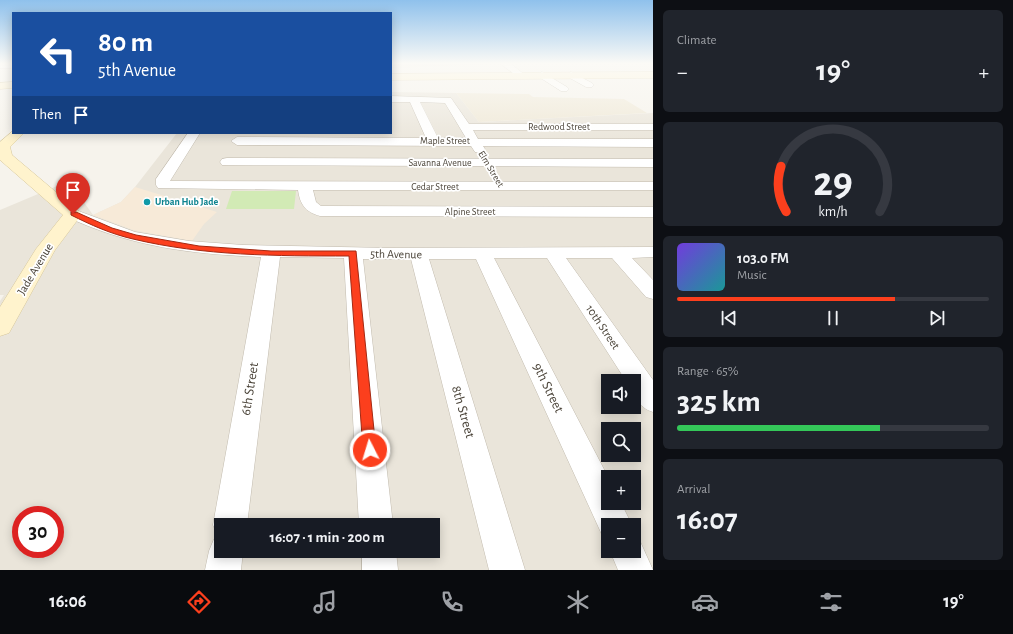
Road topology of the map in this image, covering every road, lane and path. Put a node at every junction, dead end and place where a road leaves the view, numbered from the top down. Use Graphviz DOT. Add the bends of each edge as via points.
graph roads {
  1 [pos="392,99"];
  2 [pos="414,100"];
  3 [pos="465,127"];
  4 [pos="653,127"];
  5 [pos="17,134"];
  6 [pos="193,134"];
  7 [pos="239,137"];
  8 [pos="287,137"];
  9 [pos="335,137"];
  10 [pos="386,137"];
  11 [pos="433,141"];
  12 [pos="475,141"];
  13 [pos="653,143"];
  14 [pos="227,162"];
  15 [pos="487,163"];
  16 [pos="653,163"];
  17 [pos="217,186"];
  18 [pos="305,186"];
  19 [pos="502,186"];
  20 [pos="653,186"];
  21 [pos="518,212"];
  22 [pos="653,212"];
  23 [pos="73,214"];
  24 [pos="482,252"];
  25 [pos="617,252"];
  26 [pos="653,252"];
  27 [pos="271,253"];
  28 [pos="353,253"];
  29 [pos="553,253"];
  30 [pos="419,255"];
  31 [pos="653,292"];
  32 [pos="0,327"];
  33 [pos="653,401"];
  34 [pos="231,518"];
  35 [pos="375,518"];
  36 [pos="612,518"];
  37 [pos="225,558"];
  38 [pos="379,558"];
  39 [pos="630,558"];
  40 [pos="223,570"];
  41 [pos="380,570"];
  42 [pos="507,570"];
  43 [pos="636,570"];
  1 -- 2 [label="street"];
  2 -- 3 [label="street, Elm Street" via="448,100"];
  2 -- 11 [label="street"];
  3 -- 4 [label="street, Redwood Street"];
  3 -- 12 [label="street, Elm Street"];
  5 -- 23 [label="main road" via="3,146 5,157"];
  6 -- 17 [label="street, Cedar Street" via="162,183 169,186"];
  7 -- 8 [label="street, Maple Street"];
  7 -- 14 [label="street"];
  8 -- 9 [label="street, Maple Street"];
  9 -- 10 [label="street, Maple Street"];
  10 -- 11 [label="street, Maple Street"];
  11 -- 12 [label="street, Maple Street"];
  12 -- 13 [label="street, Maple Street"];
  12 -- 15 [label="street, Elm Street"];
  14 -- 15 [label="street, Savanna Avenue"];
  14 -- 17 [label="street"];
  15 -- 16 [label="street, Savanna Avenue"];
  15 -- 19 [label="street, Elm Street"];
  17 -- 18 [label="street, Cedar Street"];
  18 -- 19 [label="street, Cedar Street"];
  18 -- 21 [label="street, Alpine Street" via="309,205 320,211"];
  19 -- 20 [label="street, Cedar Street"];
  19 -- 21 [label="street, Elm Street"];
  21 -- 22 [label="street, Alpine Street"];
  23 -- 27 [label="street, 5th Avenue" via="109,230 135,237 199,248"];
  23 -- 32 [label="main road, Jade Avenue" via="46,249"];
  24 -- 29 [label="street, 5th Avenue"];
  24 -- 30 [label="street, 5th Avenue"];
  24 -- 36 [label="street, 9th Street"];
  25 -- 26 [label="street, 5th Avenue"];
  25 -- 29 [label="street, 5th Avenue"];
  25 -- 31 [label="street"];
  27 -- 28 [label="street, 5th Avenue"];
  27 -- 34 [label="street, 6th Street"];
  28 -- 30 [label="street, 5th Avenue"];
  28 -- 35 [label="street"];
  29 -- 33 [label="street, 10th Street"];
  30 -- 42 [label="street, 8th Street"];
  37 -- 40 [label="street"];
  38 -- 41 [label="street"];
  39 -- 43 [label="street"];
}
